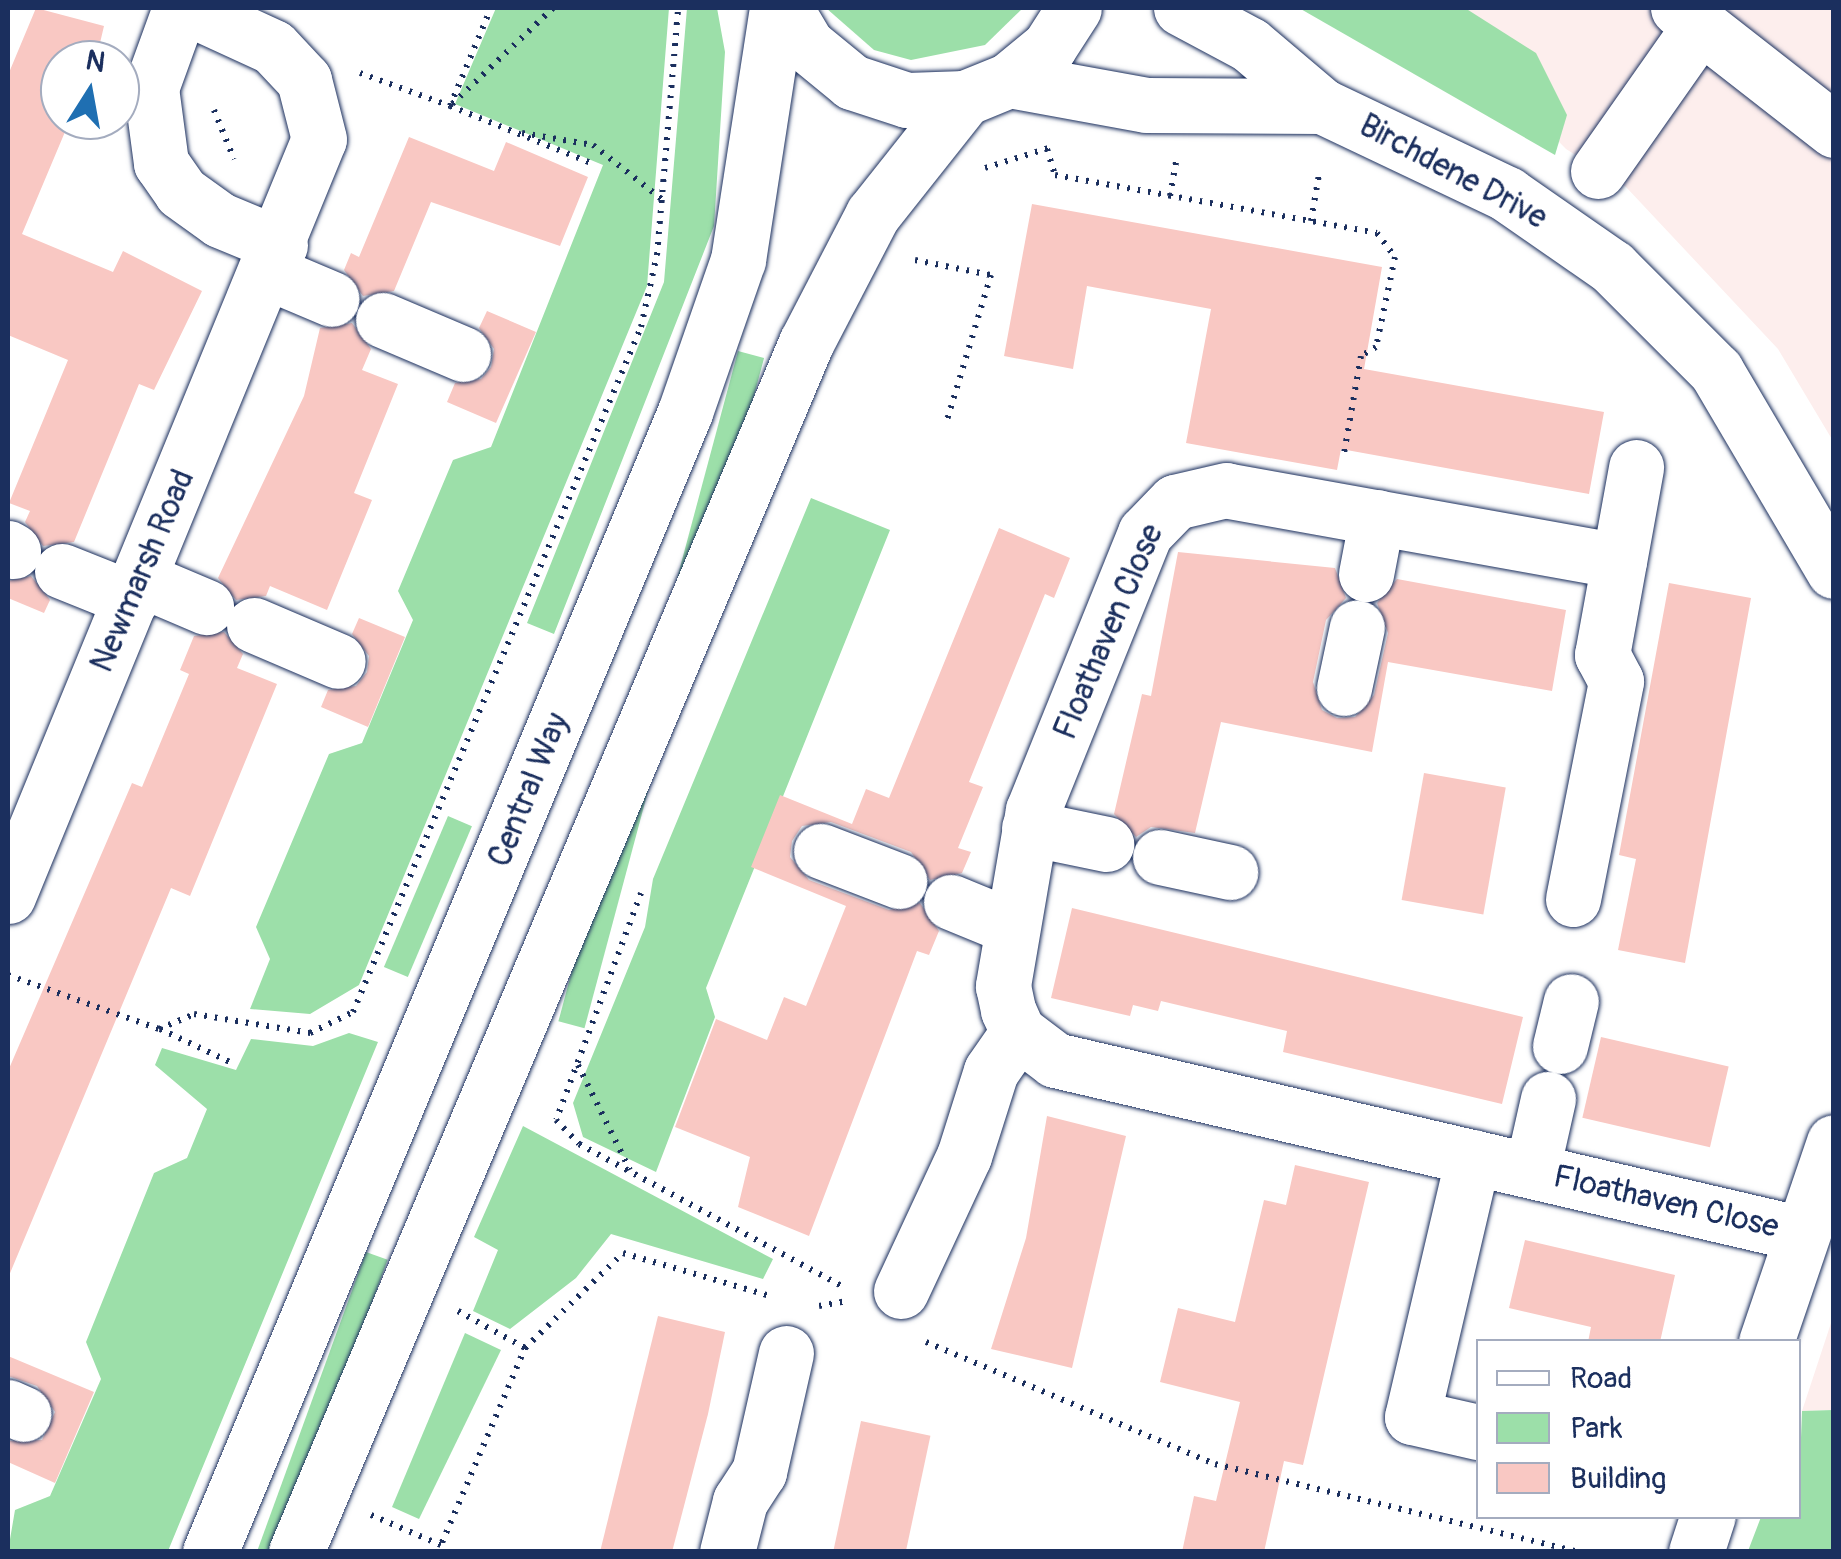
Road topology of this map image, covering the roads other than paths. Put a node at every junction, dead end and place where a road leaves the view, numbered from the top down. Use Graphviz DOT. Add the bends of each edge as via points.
graph roads {
  1 [pos="776,8"];
  2 [pos="786,8"];
  3 [pos="1074,8"];
  4 [pos="1181,8"];
  5 [pos="201,11"];
  6 [pos="1689,17"];
  7 [pos="987,89"];
  8 [pos="1322,106"];
  9 [pos="1834,130"];
  10 [pos="1598,171"];
  11 [pos="279,246"];
  12 [pos="332,299"];
  13 [pos="383,320"];
  14 [pos="463,354"];
  15 [pos="1636,468"];
  16 [pos="1356,513"];
  17 [pos="27,556"];
  18 [pos="1619,561"];
  19 [pos="1834,572"];
  20 [pos="1366,574"];
  21 [pos="136,589"];
  22 [pos="1357,627"];
  23 [pos="338,661"];
  24 [pos="1344,688"];
  25 [pos="1029,828"];
  26 [pos="1106,844"];
  27 [pos="821,851"];
  28 [pos="1160,857"];
  29 [pos="1230,872"];
  30 [pos="899,882"];
  31 [pos="8,896"];
  32 [pos="1573,899"];
  33 [pos="951,902"];
  34 [pos="1012,927"];
  35 [pos="1018,1032"];
  36 [pos="1548,1100"];
  37 [pos="1834,1142"];
  38 [pos="1473,1156"];
  39 [pos="1532,1170"];
  40 [pos="1802,1234"];
  41 [pos="906,1312"];
  42 [pos="795,1321"];
  43 [pos="1767,1339"];
  44 [pos="1476,1432"];
  45 [pos="1707,1519"];
  46 [pos="728,1548"];
  47 [pos="210,1552"];
  48 [pos="296,1552"];
  49 [pos="1696,1552"];
  1 -- 47 [label="street, Central Way" via="738,260 686,412"];
  2 -- 7 [label="street" via="807,45 852,82 907,100"];
  3 -- 7 [label="street" via="1049,48"];
  4 -- 8 [label="street, Birchdene Drive" via="1250,45"];
  5 -- 11 [label="street, Newmarsh Road" via="274,47 304,80 319,139"];
  5 -- 11 [label="street" via="151,88 162,163 181,192 220,220"];
  6 -- 9 [label="street"];
  6 -- 10 [label="street"];
  7 -- 8 [label="street, Birchdene Drive" via="1146,105"];
  7 -- 48 [label="street" via="873,214 806,343"];
  8 -- 19 [label="street, Birchdene Drive" via="1507,194 1612,267 1716,371"];
  11 -- 12 [label="street"];
  11 -- 21 [label="street, Newmarsh Road"];
  13 -- 14 [label="street"];
  15 -- 18 [label="street"];
  16 -- 18 [label="street, Floathaven Close"];
  16 -- 20 [label="street"];
  16 -- 25 [label="street, Floathaven Close" via="1204,491 1157,514"];
  17 -- 21 [label="street"];
  18 -- 32 [label="street" via="1602,655 1616,681"];
  21 -- 23 [label="street" via="230,616"];
  21 -- 31 [label="street, Newmarsh Road"];
  22 -- 24 [label="street"];
  25 -- 26 [label="street"];
  25 -- 34 [label="street, Floathaven Close"];
  27 -- 30 [label="street"];
  28 -- 29 [label="street"];
  33 -- 34 [label="street"];
  34 -- 35 [label="street, Floathaven Close" via="1003,986"];
  35 -- 38 [label="street, Floathaven Close" via="1055,1060"];
  35 -- 41 [label="street" via="991,1071"];
  36 -- 39 [label="street"];
  37 -- 40 [label="street"];
  38 -- 39 [label="street, Floathaven Close"];
  38 -- 44 [label="street" via="1412,1417"];
  39 -- 40 [label="street, Floathaven Close"];
  40 -- 43 [label="street"];
  42 -- 46 [label="street" via="758,1472"];
  45 -- 49 [label="street"];
}
